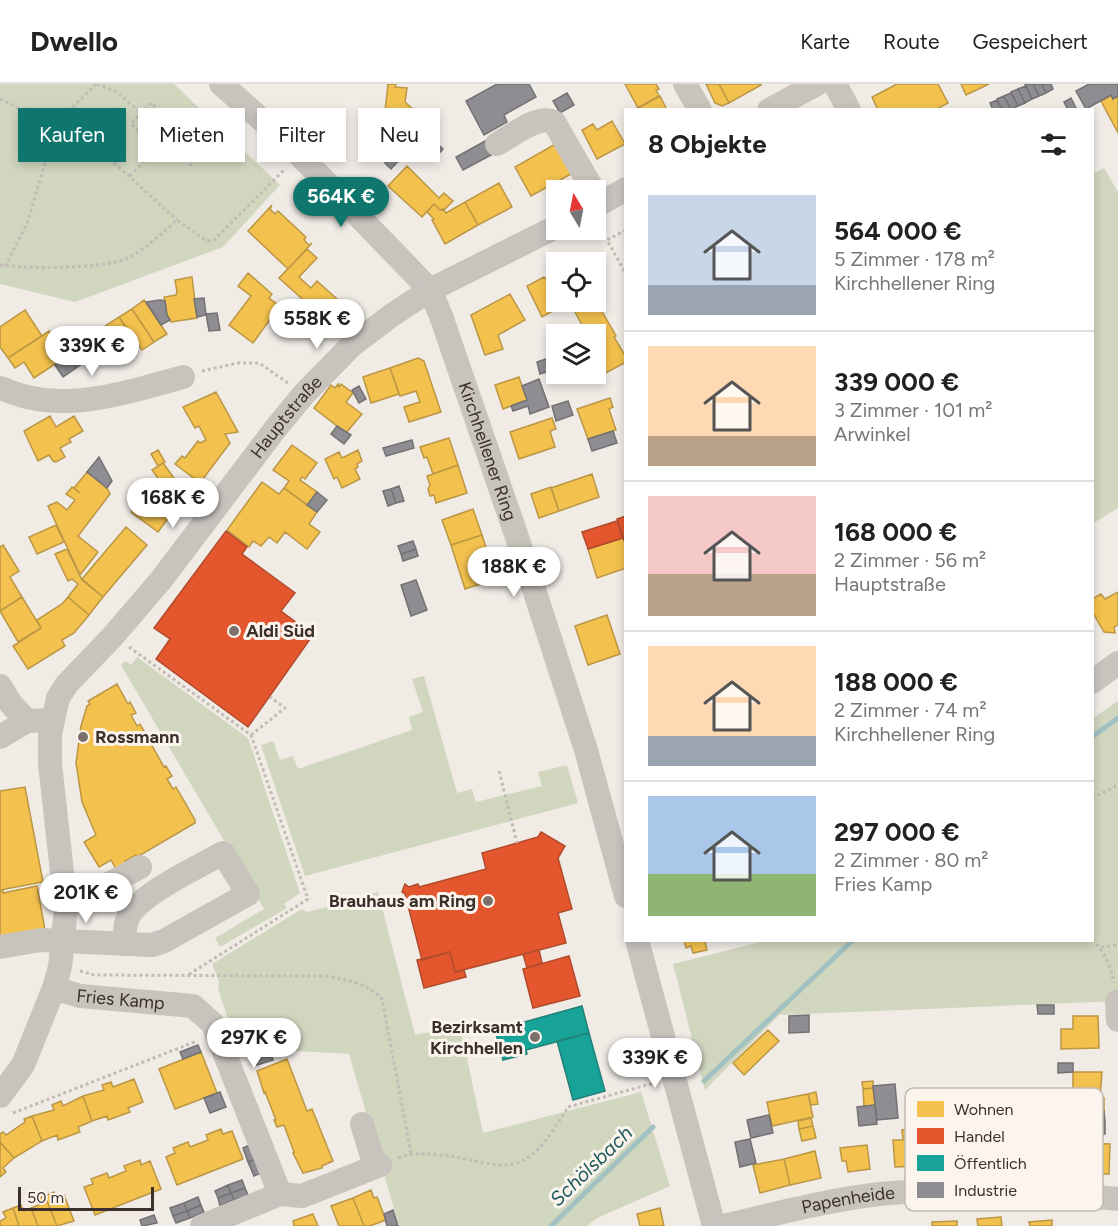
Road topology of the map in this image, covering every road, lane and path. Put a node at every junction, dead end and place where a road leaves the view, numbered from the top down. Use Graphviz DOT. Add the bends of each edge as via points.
graph roads {
  1 [pos="96,84"];
  2 [pos="221,84"];
  3 [pos="685,84"];
  4 [pos="817,84"];
  5 [pos="835,84"];
  6 [pos="0,99"];
  7 [pos="72,108"];
  8 [pos="699,108"];
  9 [pos="773,108"];
  10 [pos="848,108"];
  11 [pos="18,110"];
  12 [pos="138,110"];
  13 [pos="257,114"];
  14 [pos="138,116"];
  15 [pos="138,130"];
  16 [pos="497,144"];
  17 [pos="45,162"];
  18 [pos="114,162"];
  19 [pos="144,162"];
  20 [pos="188,162"];
  21 [pos="292,162"];
  22 [pos="306,162"];
  23 [pos="194,167"];
  24 [pos="130,176"];
  25 [pos="586,180"];
  26 [pos="624,190"];
  27 [pos="606,195"];
  28 [pos="177,220"];
  29 [pos="624,231"];
  30 [pos="546,232"];
  31 [pos="0,265"];
  32 [pos="5,266"];
  33 [pos="624,270"];
  34 [pos="430,290"];
  35 [pos="183,377"];
  36 [pos="0,388"];
  37 [pos="304,394"];
  38 [pos="113,636"];
  39 [pos="1118,663"];
  40 [pos="1094,681"];
  41 [pos="0,686"];
  42 [pos="270,697"];
  43 [pos="52,720"];
  44 [pos="27,721"];
  45 [pos="251,735"];
  46 [pos="0,737"];
  47 [pos="499,771"];
  48 [pos="1118,785"];
  49 [pos="1094,797"];
  50 [pos="517,843"];
  51 [pos="140,867"];
  52 [pos="624,890"];
  53 [pos="65,894"];
  54 [pos="64,940"];
  55 [pos="638,942"];
  56 [pos="1094,942"];
  57 [pos="125,944"];
  58 [pos="1118,945"];
  59 [pos="0,947"];
  60 [pos="1101,947"];
  61 [pos="188,975"];
  62 [pos="57,978"];
  63 [pos="1117,1011"];
  64 [pos="199,1040"];
  65 [pos="673,1077"];
  66 [pos="4,1105"];
  67 [pos="362,1124"];
  68 [pos="411,1153"];
  69 [pos="377,1165"];
  70 [pos="905,1193"];
  71 [pos="280,1194"];
  72 [pos="1103,1198"];
  73 [pos="1118,1199"];
  74 [pos="202,1226"];
  75 [pos="714,1226"];
  76 [pos="723,1226"];
  1 -- 7 [label="path"];
  1 -- 12 [label="path" via="117,92"];
  2 -- 13 [label="street, Kirchhellener Ring"];
  3 -- 8 [label="street"];
  4 -- 9 [label="street"];
  5 -- 10 [label="street"];
  6 -- 11 [label="path"];
  14 -- 15 [label="path" via="131,124"];
  16 -- 25 [label="street" via="539,120 551,120"];
  17 -- 32 [label="path" via="27,224"];
  18 -- 24 [label="path"];
  19 -- 24 [label="path"];
  20 -- 23 [label="path"];
  21 -- 28 [label="path" via="214,240 207,241"];
  22 -- 34 [label="street, Kirchhellener Ring"];
  24 -- 28 [label="path"];
  26 -- 27 [label="street"];
  28 -- 32 [label="path" via="144,249 123,260 100,265"];
  29 -- 33 [label="path" via="607,240"];
  30 -- 34 [label="street, Hauptstraße"];
  31 -- 32 [label="path"];
  34 -- 37 [label="street, Hauptstraße" via="351,345"];
  34 -- 52 [label="street, Kirchhellener Ring" via="579,728"];
  35 -- 36 [label="street" via="71,401 26,397"];
  35 -- 37 [label="path" via="238,363 259,363"];
  37 -- 38 [label="street, Hauptstraße"];
  38 -- 43 [label="street, Hauptstraße" via="67,684"];
  38 -- 45 [label="path"];
  39 -- 40 [label="street"];
  41 -- 44 [label="street"];
  42 -- 45 [label="path" via="285,708"];
  43 -- 44 [label="street"];
  43 -- 53 [label="street, Hauptstraße" via="50,764"];
  44 -- 46 [label="street"];
  45 -- 61 [label="path" via="308,899"];
  47 -- 50 [label="path"];
  48 -- 49 [label="path"];
  51 -- 53 [label="street" via="101,889"];
  53 -- 54 [label="street, Hauptstraße"];
  54 -- 57 [label="street"];
  54 -- 59 [label="street"];
  54 -- 62 [label="street, Hauptstraße"];
  55 -- 65 [label="street"];
  56 -- 60 [label="path"];
  57 -- 57 [label="street" via="152,945 164,941 248,894 223,853 134,908 126,921"];
  58 -- 60 [label="path"];
  60 -- 63 [label="path" via="1112,975"];
  61 -- 62 [label="path"];
  61 -- 68 [label="path" via="325,976 372,989 381,999"];
  62 -- 66 [label="street, Hauptstraße"];
  62 -- 71 [label="street, Fries Kamp" via="80,996 193,1006 213,1024"];
  64 -- 66 [label="path"];
  65 -- 68 [label="path" via="568,1107 545,1143 530,1156 510,1165"];
  65 -- 75 [label="street"];
  67 -- 69 [label="street"];
  68 -- 69 [label="path"];
  69 -- 71 [label="street" via="302,1196"];
  70 -- 76 [label="street, Papenheide" via="831,1202"];
  71 -- 74 [label="street"];
  72 -- 73 [label="street, Papenheide"];
}
